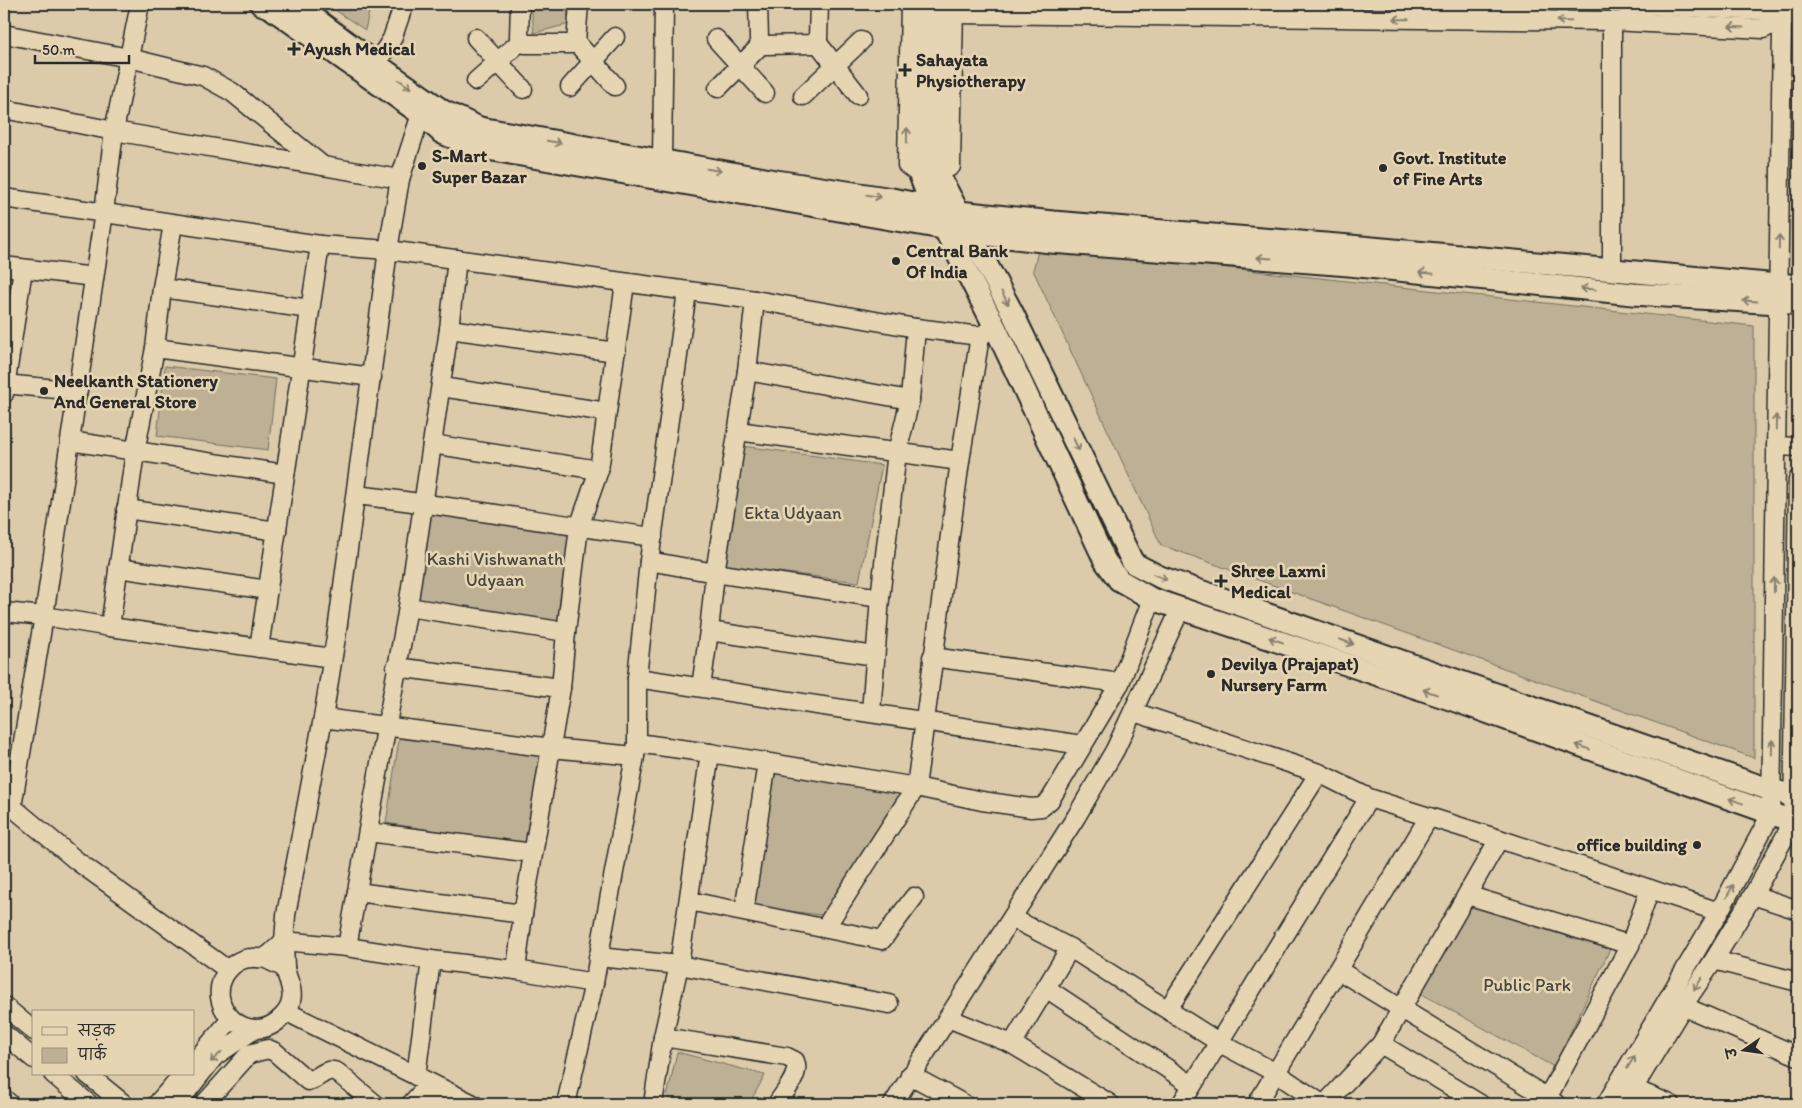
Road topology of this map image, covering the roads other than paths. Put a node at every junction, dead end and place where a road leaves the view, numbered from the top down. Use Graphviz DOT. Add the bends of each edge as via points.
graph roads {
  1 [pos="140,4"];
  2 [pos="261,4"];
  3 [pos="295,4"];
  4 [pos="404,4"];
  5 [pos="520,4"];
  6 [pos="578,4"];
  7 [pos="664,4"];
  8 [pos="758,4"];
  9 [pos="818,4"];
  10 [pos="910,4"];
  11 [pos="923,4"];
  12 [pos="1410,4"];
  13 [pos="1509,4"];
  14 [pos="1543,4"];
  15 [pos="1622,4"];
  16 [pos="950,7"];
  17 [pos="1798,10"];
  18 [pos="1783,12"];
  19 [pos="1612,21"];
  20 [pos="4,34"];
  21 [pos="476,38"];
  22 [pos="615,38"];
  23 [pos="716,39"];
  24 [pos="521,41"];
  25 [pos="861,41"];
  26 [pos="576,42"];
  27 [pos="817,42"];
  28 [pos="762,44"];
  29 [pos="129,58"];
  30 [pos="498,62"];
  31 [pos="593,62"];
  32 [pos="376,64"];
  33 [pos="835,65"];
  34 [pos="740,66"];
  35 [pos="476,81"];
  36 [pos="615,86"];
  37 [pos="570,87"];
  38 [pos="718,88"];
  39 [pos="523,89"];
  40 [pos="765,93"];
  41 [pos="803,96"];
  42 [pos="858,96"];
  43 [pos="4,109"];
  44 [pos="421,114"];
  45 [pos="114,131"];
  46 [pos="662,161"];
  47 [pos="323,166"];
  48 [pos="929,174"];
  49 [pos="400,179"];
  50 [pos="4,198"];
  51 [pos="932,207"];
  52 [pos="104,212"];
  53 [pos="959,212"];
  54 [pos="173,224"];
  55 [pos="945,230"];
  56 [pos="971,234"];
  57 [pos="320,245"];
  58 [pos="388,250"];
  59 [pos="457,259"];
  60 [pos="4,266"];
  61 [pos="24,269"];
  62 [pos="1612,270"];
  63 [pos="94,277"];
  64 [pos="625,283"];
  65 [pos="162,288"];
  66 [pos="687,292"];
  67 [pos="1788,294"];
  68 [pos="755,300"];
  69 [pos="310,309"];
  70 [pos="9,323"];
  71 [pos="916,328"];
  72 [pos="449,329"];
  73 [pos="987,332"];
  74 [pos="155,348"];
  75 [pos="616,352"];
  76 [pos="301,368"];
  77 [pos="747,371"];
  78 [pos="372,377"];
  79 [pos="4,387"];
  80 [pos="441,387"];
  81 [pos="78,391"];
  82 [pos="910,400"];
  83 [pos="607,412"];
  84 [pos="738,431"];
  85 [pos="70,441"];
  86 [pos="432,444"];
  87 [pos="1776,446"];
  88 [pos="1798,447"];
  89 [pos="135,452"];
  90 [pos="897,452"];
  91 [pos="960,461"];
  92 [pos="599,470"];
  93 [pos="285,474"];
  94 [pos="1798,479"];
  95 [pos="356,495"];
  96 [pos="423,502"];
  97 [pos="126,509"];
  98 [pos="579,527"];
  99 [pos="277,531"];
  100 [pos="653,537"];
  101 [pos="649,561"];
  102 [pos="118,568"];
  103 [pos="715,573"];
  104 [pos="268,590"];
  105 [pos="880,598"];
  106 [pos="1152,599"];
  107 [pos="408,607"];
  108 [pos="1180,608"];
  109 [pos="4,612"];
  110 [pos="44,616"];
  111 [pos="110,627"];
  112 [pos="710,631"];
  113 [pos="566,632"];
  114 [pos="259,648"];
  115 [pos="875,656"];
  116 [pos="932,657"];
  117 [pos="332,658"];
  118 [pos="396,667"];
  119 [pos="637,678"];
  120 [pos="1120,683"];
  121 [pos="701,687"];
  122 [pos="561,688"];
  123 [pos="871,712"];
  124 [pos="1134,712"];
  125 [pos="323,718"];
  126 [pos="924,722"];
  127 [pos="387,726"];
  128 [pos="1082,745"];
  129 [pos="551,748"];
  130 [pos="636,750"];
  131 [pos="710,753"];
  132 [pos="767,763"];
  133 [pos="1319,773"];
  134 [pos="916,786"];
  135 [pos="1771,790"];
  136 [pos="1796,797"];
  137 [pos="1369,798"];
  138 [pos="8,803"];
  139 [pos="1771,814"];
  140 [pos="1428,817"];
  141 [pos="1796,822"];
  142 [pos="368,832"];
  143 [pos="1499,839"];
  144 [pos="533,853"];
  145 [pos="1650,889"];
  146 [pos="357,892"];
  147 [pos="1468,894"];
  148 [pos="1753,895"];
  149 [pos="914,897"];
  150 [pos="689,901"];
  151 [pos="1798,910"];
  152 [pos="744,911"];
  153 [pos="1719,912"];
  154 [pos="523,914"];
  155 [pos="1012,918"];
  156 [pos="825,928"];
  157 [pos="284,942"];
  158 [pos="1630,945"];
  159 [pos="347,947"];
  160 [pos="1070,948"];
  161 [pos="598,957"];
  162 [pos="264,958"];
  163 [pos="431,960"];
  164 [pos="1714,960"];
  165 [pos="679,965"];
  166 [pos="285,968"];
  167 [pos="228,970"];
  168 [pos="516,970"];
  169 [pos="1338,970"];
  170 [pos="594,982"];
  171 [pos="1798,982"];
  172 [pos="1046,988"];
  173 [pos="889,1004"];
  174 [pos="4,1006"];
  175 [pos="1683,1006"];
  176 [pos="1168,1008"];
  177 [pos="1402,1008"];
  178 [pos="287,1012"];
  179 [pos="948,1018"];
  180 [pos="231,1019"];
  181 [pos="32,1028"];
  182 [pos="255,1029"];
  183 [pos="4,1034"];
  184 [pos="663,1037"];
  185 [pos="1220,1043"];
  186 [pos="1012,1044"];
  187 [pos="1381,1044"];
  188 [pos="1798,1056"];
  189 [pos="32,1057"];
  190 [pos="195,1061"];
  191 [pos="1276,1073"];
  192 [pos="910,1075"];
  193 [pos="55,1076"];
  194 [pos="90,1076"];
  195 [pos="181,1076"];
  196 [pos="423,1083"];
  197 [pos="1192,1085"];
  198 [pos="1625,1092"];
  199 [pos="4,1099"];
  200 [pos="1549,1102"];
  201 [pos="10,1104"];
  202 [pos="89,1104"];
  203 [pos="124,1104"];
  204 [pos="157,1104"];
  205 [pos="177,1104"];
  206 [pos="204,1104"];
  207 [pos="375,1104"];
  208 [pos="411,1104"];
  209 [pos="440,1104"];
  210 [pos="473,1104"];
  211 [pos="566,1104"];
  212 [pos="653,1104"];
  213 [pos="777,1104"];
  214 [pos="893,1104"];
  215 [pos="964,1104"];
  216 [pos="1110,1104"];
  217 [pos="1181,1104"];
  218 [pos="1257,1104"];
  219 [pos="1323,1104"];
  220 [pos="1480,1104"];
  221 [pos="1606,1104"];
  222 [pos="1670,1104"];
  1 -- 29 [label="street"];
  2 -- 44 [label="main road"];
  3 -- 32 [label="main road"];
  4 -- 32 [label="street" via="392,39"];
  5 -- 24 [label="street"];
  6 -- 26 [label="street"];
  7 -- 46 [label="street"];
  8 -- 28 [label="street"];
  9 -- 27 [label="street"];
  48 -- 10 [label="street, one-way" via="907,165"];
  11 -- 48 [label="main road"];
  12 -- 13 [label="street"];
  13 -- 14 [label="street"];
  15 -- 18 [label="street"];
  19 -- 16 [label="street, one-way"];
  16 -- 48 [label="main road" via="940,121"];
  17 -- 18 [label="street"];
  18 -- 19 [label="street, one-way" via="1763,29"];
  67 -- 18 [label="street, one-way"];
  19 -- 62 [label="street"];
  20 -- 29 [label="street"];
  21 -- 30 [label="street"];
  22 -- 31 [label="street"];
  23 -- 34 [label="street"];
  24 -- 26 [label="street" via="525,44"];
  24 -- 30 [label="street"];
  25 -- 33 [label="street"];
  26 -- 31 [label="street"];
  27 -- 28 [label="street"];
  27 -- 33 [label="street"];
  28 -- 34 [label="street"];
  29 -- 45 [label="street"];
  29 -- 47 [label="street" via="203,76 232,92"];
  30 -- 35 [label="street"];
  30 -- 39 [label="street"];
  31 -- 36 [label="street"];
  31 -- 37 [label="street"];
  32 -- 46 [label="main road, one-way" via="443,111 480,128"];
  33 -- 41 [label="street"];
  33 -- 42 [label="street"];
  34 -- 38 [label="street"];
  34 -- 40 [label="street"];
  43 -- 45 [label="street"];
  44 -- 49 [label="street"];
  44 -- 55 [label="main road" via="442,132 476,147"];
  45 -- 47 [label="street"];
  45 -- 52 [label="street"];
  46 -- 51 [label="main road, one-way"];
  47 -- 49 [label="street"];
  48 -- 51 [label="main road"];
  48 -- 53 [label="main road"];
  49 -- 58 [label="street"];
  50 -- 52 [label="street"];
  51 -- 53 [label="main road"];
  51 -- 55 [label="main road"];
  52 -- 54 [label="street"];
  52 -- 63 [label="street"];
  53 -- 56 [label="main road"];
  53 -- 62 [label="main road"];
  54 -- 57 [label="street"];
  54 -- 65 [label="street"];
  55 -- 56 [label="main road"];
  55 -- 73 [label="main road"];
  67 -- 56 [label="main road, one-way" via="1633,294 1349,265"];
  56 -- 135 [label="main road, one-way" via="1133,563 1160,577"];
  57 -- 58 [label="street"];
  57 -- 69 [label="street"];
  58 -- 59 [label="street"];
  58 -- 78 [label="street"];
  59 -- 64 [label="street"];
  59 -- 72 [label="street"];
  60 -- 61 [label="street"];
  61 -- 63 [label="street"];
  61 -- 70 [label="street"];
  62 -- 67 [label="main road"];
  63 -- 81 [label="street"];
  64 -- 66 [label="street"];
  64 -- 75 [label="street"];
  65 -- 69 [label="street"];
  65 -- 74 [label="street"];
  66 -- 68 [label="street"];
  66 -- 100 [label="street"];
  87 -- 67 [label="street, one-way"];
  68 -- 71 [label="street"];
  68 -- 77 [label="street"];
  69 -- 76 [label="street"];
  70 -- 79 [label="street"];
  71 -- 73 [label="street"];
  71 -- 82 [label="street"];
  72 -- 75 [label="street"];
  72 -- 80 [label="street"];
  73 -- 91 [label="street"];
  73 -- 106 [label="main road" via="1105,561 1119,580"];
  74 -- 76 [label="street"];
  74 -- 89 [label="street"];
  75 -- 83 [label="street"];
  76 -- 78 [label="street"];
  76 -- 93 [label="street"];
  77 -- 82 [label="street"];
  77 -- 84 [label="street"];
  78 -- 95 [label="street"];
  79 -- 81 [label="street"];
  80 -- 83 [label="street"];
  80 -- 86 [label="street"];
  81 -- 85 [label="street"];
  82 -- 90 [label="street"];
  83 -- 92 [label="street"];
  84 -- 90 [label="street"];
  84 -- 103 [label="street"];
  85 -- 89 [label="street"];
  85 -- 110 [label="street"];
  86 -- 92 [label="street"];
  86 -- 96 [label="street"];
  87 -- 88 [label="street"];
  135 -- 87 [label="street, one-way"];
  89 -- 93 [label="street"];
  89 -- 97 [label="street"];
  90 -- 91 [label="street"];
  90 -- 105 [label="street"];
  91 -- 116 [label="street"];
  92 -- 98 [label="street"];
  93 -- 99 [label="street"];
  94 -- 136 [label="street"];
  95 -- 96 [label="street"];
  95 -- 117 [label="street"];
  96 -- 98 [label="street"];
  96 -- 107 [label="street"];
  97 -- 99 [label="street"];
  97 -- 102 [label="street"];
  98 -- 100 [label="street"];
  98 -- 113 [label="street"];
  99 -- 104 [label="street"];
  100 -- 101 [label="street"];
  101 -- 103 [label="street"];
  101 -- 119 [label="street"];
  102 -- 104 [label="street"];
  102 -- 111 [label="street"];
  103 -- 105 [label="street"];
  103 -- 112 [label="street"];
  104 -- 114 [label="street"];
  105 -- 115 [label="street"];
  106 -- 108 [label="main road"];
  106 -- 120 [label="street"];
  107 -- 113 [label="street"];
  107 -- 118 [label="street"];
  108 -- 124 [label="street"];
  139 -- 108 [label="main road, one-way" via="1453,700"];
  109 -- 110 [label="street"];
  110 -- 111 [label="street"];
  110 -- 138 [label="street"];
  111 -- 114 [label="street"];
  112 -- 115 [label="street"];
  112 -- 121 [label="street"];
  113 -- 122 [label="street"];
  114 -- 117 [label="street"];
  115 -- 123 [label="street"];
  116 -- 120 [label="street"];
  116 -- 126 [label="street"];
  117 -- 125 [label="street"];
  118 -- 122 [label="street"];
  118 -- 127 [label="street"];
  119 -- 121 [label="street"];
  119 -- 130 [label="street"];
  120 -- 128 [label="street"];
  121 -- 123 [label="street"];
  122 -- 129 [label="street"];
  123 -- 126 [label="street"];
  124 -- 133 [label="street"];
  124 -- 155 [label="street" via="1076,817"];
  125 -- 127 [label="street"];
  125 -- 157 [label="street" via="286,915"];
  126 -- 128 [label="street"];
  126 -- 134 [label="street"];
  127 -- 129 [label="street"];
  127 -- 142 [label="street"];
  128 -- 134 [label="street" via="1050,800 1036,809"];
  129 -- 130 [label="street"];
  129 -- 144 [label="street"];
  130 -- 131 [label="street"];
  130 -- 161 [label="street"];
  131 -- 132 [label="street"];
  131 -- 150 [label="street"];
  132 -- 134 [label="street"];
  132 -- 152 [label="street"];
  133 -- 137 [label="street"];
  133 -- 176 [label="street"];
  134 -- 156 [label="street"];
  135 -- 136 [label="main road"];
  135 -- 139 [label="street"];
  136 -- 141 [label="street"];
  137 -- 140 [label="street"];
  137 -- 185 [label="street"];
  138 -- 167 [label="street" via="77,861"];
  139 -- 141 [label="main road"];
  153 -- 139 [label="street, one-way"];
  140 -- 143 [label="street"];
  140 -- 169 [label="street"];
  141 -- 148 [label="street"];
  142 -- 144 [label="street"];
  142 -- 146 [label="street"];
  143 -- 145 [label="street"];
  143 -- 147 [label="street"];
  144 -- 154 [label="street"];
  145 -- 153 [label="street"];
  145 -- 158 [label="street"];
  146 -- 154 [label="street"];
  146 -- 159 [label="street"];
  147 -- 158 [label="street"];
  147 -- 177 [label="street"];
  148 -- 151 [label="street"];
  148 -- 164 [label="street"];
  149 -- 156 [label="street" via="882,940"];
  150 -- 152 [label="street"];
  150 -- 165 [label="street"];
  152 -- 156 [label="street"];
  198 -- 153 [label="street, one-way"];
  154 -- 168 [label="street"];
  155 -- 160 [label="street"];
  155 -- 179 [label="street"];
  157 -- 159 [label="street"];
  157 -- 162 [label="street"];
  157 -- 166 [label="street"];
  158 -- 200 [label="street"];
  159 -- 163 [label="street"];
  160 -- 172 [label="street"];
  160 -- 176 [label="street"];
  161 -- 165 [label="street"];
  161 -- 170 [label="street"];
  162 -- 166 [label="street"];
  162 -- 167 [label="street" via="249,958"];
  163 -- 168 [label="street"];
  163 -- 196 [label="street"];
  164 -- 171 [label="street"];
  164 -- 175 [label="street, one-way"];
  165 -- 173 [label="street"];
  165 -- 184 [label="street"];
  166 -- 178 [label="street" via="292,988"];
  167 -- 180 [label="street" via="220,985 220,1000"];
  168 -- 170 [label="street"];
  169 -- 177 [label="street"];
  169 -- 191 [label="street"];
  170 -- 211 [label="street"];
  172 -- 186 [label="street"];
  172 -- 197 [label="street"];
  174 -- 181 [label="street"];
  175 -- 188 [label="street"];
  175 -- 198 [label="street"];
  176 -- 185 [label="street"];
  177 -- 187 [label="street"];
  177 -- 200 [label="street"];
  178 -- 182 [label="street" via="275,1024"];
  178 -- 196 [label="street"];
  179 -- 186 [label="street"];
  179 -- 192 [label="street"];
  180 -- 182 [label="street" via="248,1029"];
  180 -- 190 [label="street"];
  182 -- 205 [label="street, one-way" via="215,1056"];
  183 -- 189 [label="street"];
  184 -- 212 [label="street"];
  184 -- 213 [label="street" via="795,1060 797,1072"];
  185 -- 191 [label="street"];
  185 -- 197 [label="street"];
  186 -- 216 [label="street"];
  187 -- 219 [label="street"];
  187 -- 220 [label="street"];
  191 -- 218 [label="street"];
  191 -- 219 [label="street"];
  192 -- 214 [label="street"];
  192 -- 215 [label="street"];
  193 -- 202 [label="street"];
  194 -- 203 [label="street"];
  195 -- 204 [label="street"];
  196 -- 208 [label="street"];
  196 -- 209 [label="street"];
  196 -- 210 [label="street"];
  197 -- 217 [label="street"];
  198 -- 221 [label="street"];
  198 -- 222 [label="street"];
  199 -- 201 [label="street"];
  206 -- 207 [label="street" via="249,1054 268,1049 308,1081 330,1070 337,1072"];
}
